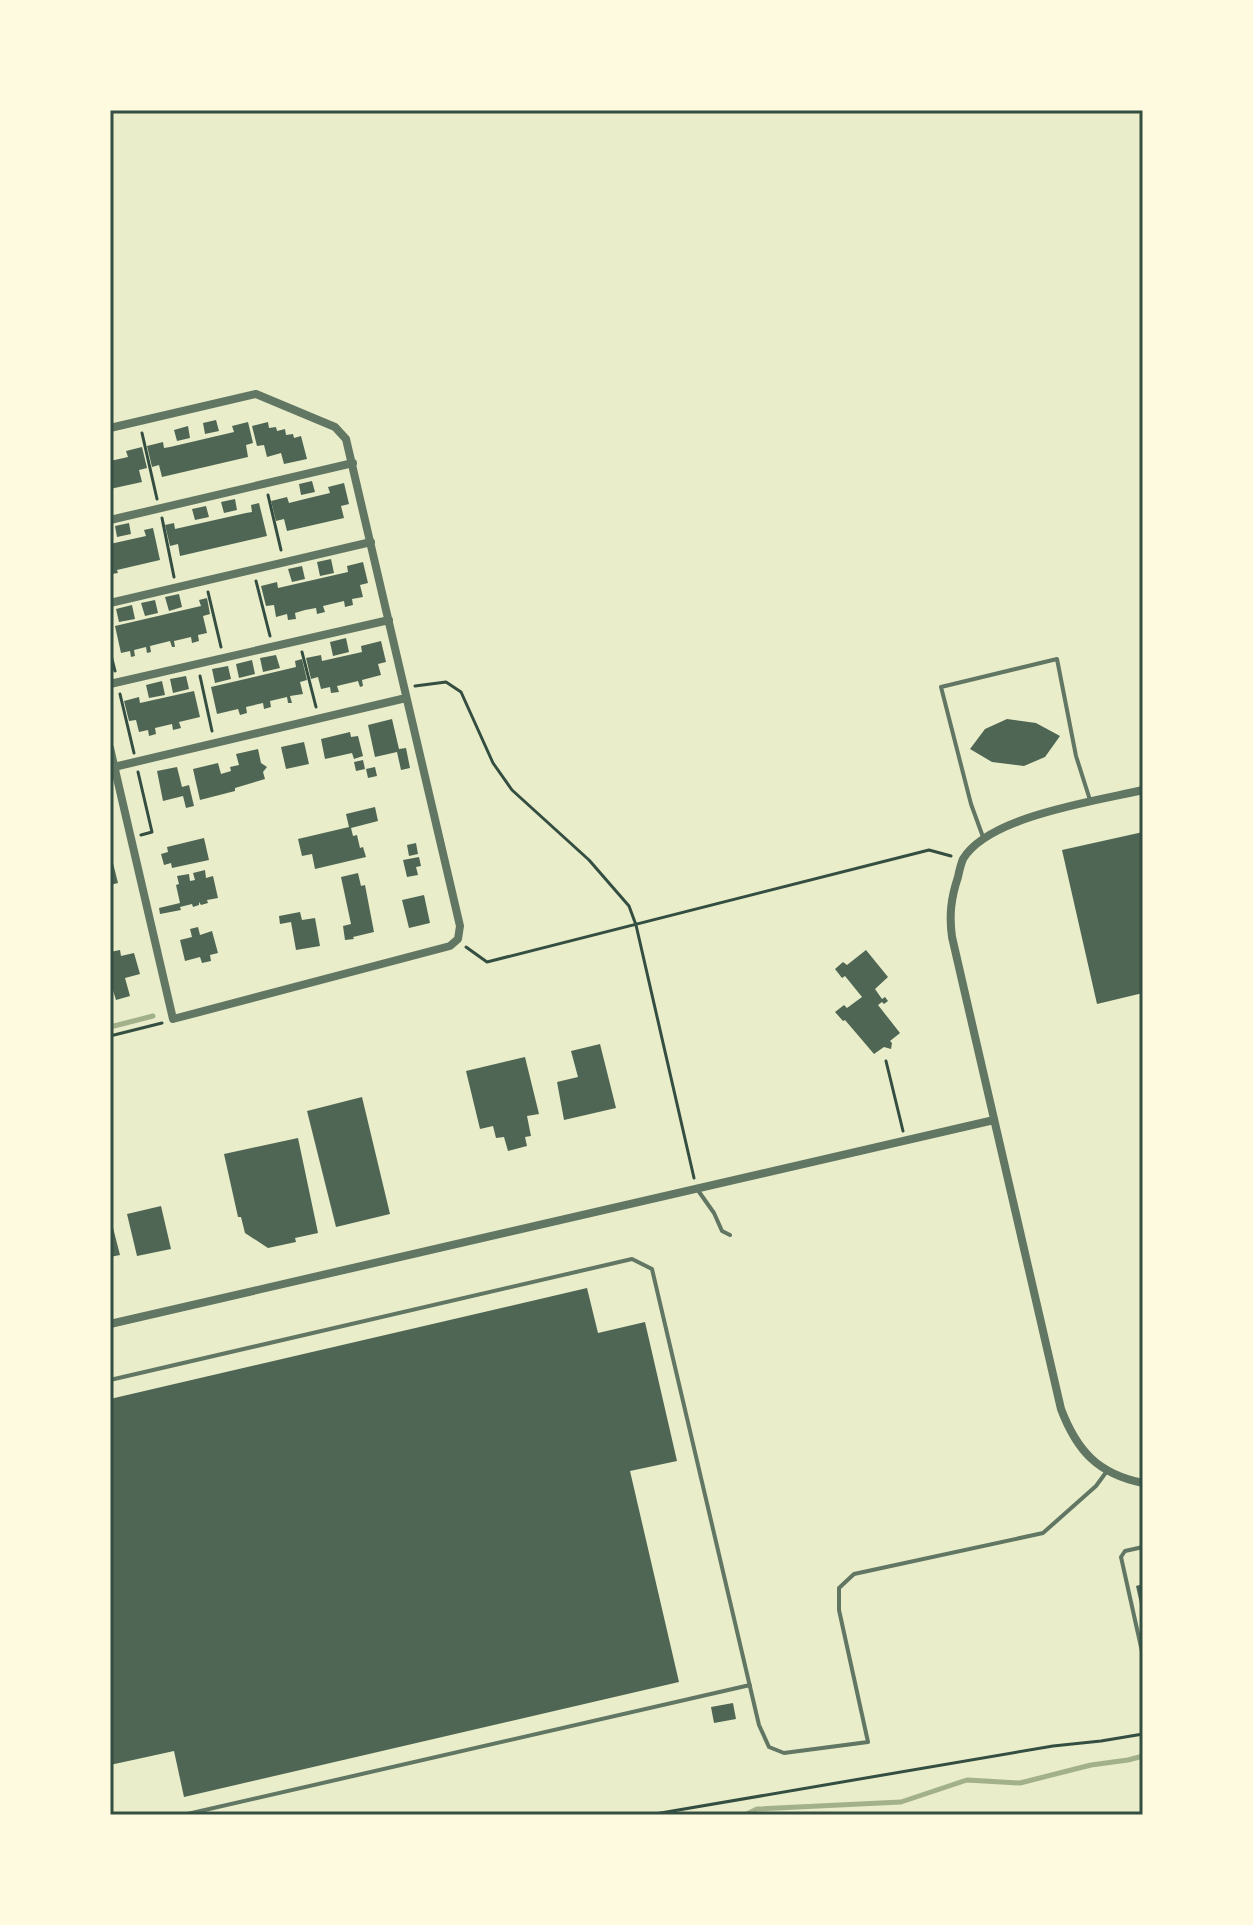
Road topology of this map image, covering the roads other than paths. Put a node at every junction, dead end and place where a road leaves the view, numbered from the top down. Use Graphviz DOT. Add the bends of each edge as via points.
graph roads {
  1 [pos="110,428"];
  2 [pos="353,463"];
  3 [pos="110,520"];
  4 [pos="371,542"];
  5 [pos="110,603"];
  6 [pos="389,620"];
  7 [pos="110,684"];
  8 [pos="406,698"];
  9 [pos="110,748"];
  10 [pos="114,767"];
  11 [pos="1143,790"];
  12 [pos="1091,802"];
  13 [pos="984,839"];
  14 [pos="994,1120"];
  15 [pos="697,1189"];
  16 [pos="730,1235"];
  17 [pos="110,1324"];
  18 [pos="110,1380"];
  19 [pos="1107,1471"];
  20 [pos="1143,1483"];
  21 [pos="1143,1547"];
  22 [pos="1143,1656"];
  23 [pos="750,1685"];
  24 [pos="183,1815"];
  1 -- 2 [label="street" via="256,394 335,427 346,439"];
  2 -- 3 [label="street"];
  2 -- 4 [label="street"];
  4 -- 5 [label="street"];
  4 -- 6 [label="street"];
  6 -- 7 [label="street"];
  6 -- 8 [label="street"];
  8 -- 10 [label="street"];
  8 -- 10 [label="street" via="460,926 458,939 450,946 173,1019"];
  9 -- 10 [label="street"];
  11 -- 12 [label="street"];
  12 -- 13 [label="street" via="1033,816"];
  12 -- 13 [label="lane" via="1057,659 941,687"];
  13 -- 14 [label="street" via="964,859 949,915"];
  14 -- 15 [label="street"];
  14 -- 19 [label="street" via="1061,1409 1086,1455"];
  15 -- 16 [label="lane" via="722,1231"];
  15 -- 17 [label="street"];
  18 -- 23 [label="lane" via="632,1259 652,1269"];
  19 -- 20 [label="street"];
  19 -- 23 [label="lane" via="1043,1533 854,1574 839,1588 839,1610 868,1742 784,1753 769,1747"];
  21 -- 22 [label="lane" via="1121,1557"];
  23 -- 24 [label="lane"];
}
